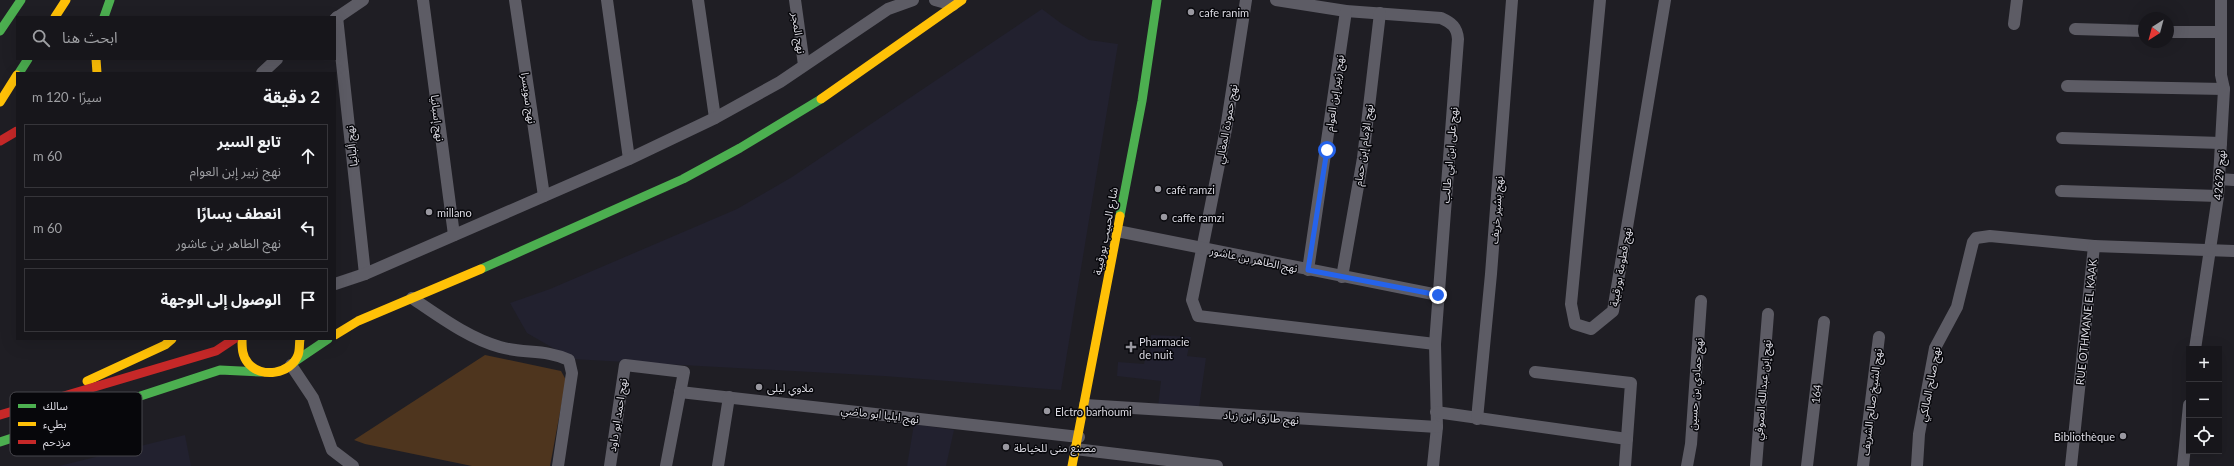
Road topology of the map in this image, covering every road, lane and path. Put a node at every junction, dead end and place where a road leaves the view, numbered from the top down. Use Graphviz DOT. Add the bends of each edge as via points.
graph roads {
  1 [pos="21,0"];
  2 [pos="66,0"];
  3 [pos="110,0"];
  4 [pos="363,0"];
  5 [pos="423,0"];
  6 [pos="515,0"];
  7 [pos="606,0"];
  8 [pos="698,0"];
  9 [pos="795,0"];
  10 [pos="913,0"];
  11 [pos="935,0"];
  12 [pos="1157,0"];
  13 [pos="1246,0"];
  14 [pos="1276,0"];
  15 [pos="1512,0"];
  16 [pos="1600,0"];
  17 [pos="1665,0"];
  18 [pos="2017,0"];
  19 [pos="2221,0"];
  20 [pos="958,3"];
  21 [pos="1346,11"];
  22 [pos="1380,13"];
  23 [pos="56,16"];
  24 [pos="104,16"];
  25 [pos="336,18"];
  26 [pos="2014,24"];
  27 [pos="2226,24"];
  28 [pos="2075,29"];
  29 [pos="0,31"];
  30 [pos="2138,31"];
  31 [pos="2174,31"];
  32 [pos="27,60"];
  33 [pos="96,60"];
  34 [pos="276,60"];
  35 [pos="804,65"];
  36 [pos="19,72"];
  37 [pos="97,72"];
  38 [pos="263,72"];
  39 [pos="2222,75"];
  40 [pos="2234,76"];
  41 [pos="16,77"];
  42 [pos="2067,86"];
  43 [pos="2224,89"];
  44 [pos="0,102"];
  45 [pos="715,118"];
  46 [pos="2228,128"];
  47 [pos="16,132"];
  48 [pos="2062,138"];
  49 [pos="0,141"];
  50 [pos="2221,143"];
  51 [pos="629,159"];
  52 [pos="2219,179"];
  53 [pos="2234,180"];
  54 [pos="2061,191"];
  55 [pos="544,196"];
  56 [pos="2218,196"];
  57 [pos="1117,231"];
  58 [pos="454,235"];
  59 [pos="2094,246"];
  60 [pos="1204,248"];
  61 [pos="2209,249"];
  62 [pos="2234,251"];
  63 [pos="1308,270"];
  64 [pos="365,274"];
  65 [pos="1342,277"];
  66 [pos="336,284"];
  67 [pos="1438,295"];
  68 [pos="412,298"];
  69 [pos="1701,301"];
  70 [pos="1768,314"];
  71 [pos="358,321"];
  72 [pos="1824,322"];
  73 [pos="336,323"];
  74 [pos="336,334"];
  75 [pos="1879,338"];
  76 [pos="171,340"];
  77 [pos="232,340"];
  78 [pos="242,340"];
  79 [pos="300,340"];
  80 [pos="327,340"];
  81 [pos="1435,344"];
  82 [pos="2195,346"];
  83 [pos="293,364"];
  84 [pos="261,372"];
  85 [pos="1535,372"];
  86 [pos="66,392"];
  87 [pos="77,392"];
  88 [pos="680,392"];
  89 [pos="142,396"];
  90 [pos="729,396"];
  91 [pos="1085,405"];
  92 [pos="10,412"];
  93 [pos="1436,412"];
  94 [pos="0,415"];
  95 [pos="2188,418"];
  96 [pos="1477,419"];
  97 [pos="1437,427"];
  98 [pos="1079,437"];
  99 [pos="10,439"];
  100 [pos="1627,439"];
  101 [pos="0,442"];
  102 [pos="1075,449"];
  103 [pos="353,466"];
  104 [pos="558,466"];
  105 [pos="610,466"];
  106 [pos="666,466"];
  107 [pos="721,466"];
  108 [pos="1072,466"];
  109 [pos="1217,466"];
  110 [pos="1433,466"];
  111 [pos="1625,466"];
  112 [pos="1687,466"];
  113 [pos="1756,466"];
  114 [pos="1807,466"];
  115 [pos="1863,466"];
  116 [pos="1917,466"];
  117 [pos="2071,466"];
  118 [pos="2184,466"];
  1 -- 29 [label="main road"];
  2 -- 23 [label="main road"];
  3 -- 24 [label="main road"];
  4 -- 25 [label="street"];
  5 -- 58 [label="street, نهج إسبانيا"];
  6 -- 55 [label="street, نهج سويسرا"];
  7 -- 51 [label="street"];
  8 -- 45 [label="street"];
  9 -- 35 [label="street, نهج المجر"];
  10 -- 35 [label="street" via="888,9"];
  11 -- 20 [label="street"];
  12 -- 57 [label="main road, شارع الحبيب بورقيبة" via="1142,101"];
  13 -- 60 [label="street, نهج حمودة المغالي"];
  14 -- 21 [label="street, نهج على ابن ابي طالب"];
  15 -- 96 [label="street, نهج بشير خريف"];
  16 -- 17 [label="street, نهج فطومة بورقيبة" via="1571,304 1575,324 1591,329 1613,311"];
  18 -- 26 [label="street"];
  19 -- 27 [label="street, نهج 42629"];
  20 -- 68 [label="main road" via="828,95 683,179"];
  21 -- 22 [label="street, نهج على ابن ابي طالب"];
  21 -- 63 [label="street, نهج زبير إبن العوام"];
  22 -- 65 [label="street, نهج الإمام إبن حمام" via="1363,158"];
  22 -- 67 [label="street, نهج على ابن ابي طالب" via="1441,18 1454,25 1457,31"];
  25 -- 64 [label="street, نهج ألبانيا"];
  27 -- 31 [label="street"];
  27 -- 39 [label="street, نهج 42629"];
  28 -- 30 [label="street"];
  32 -- 36 [label="main road"];
  33 -- 37 [label="main road"];
  34 -- 38 [label="street"];
  35 -- 45 [label="street" via="780,82"];
  39 -- 40 [label="street"];
  39 -- 43 [label="street, نهج 42629"];
  41 -- 44 [label="main road"];
  42 -- 43 [label="street"];
  43 -- 46 [label="street, نهج 42629"];
  45 -- 51 [label="street"];
  46 -- 50 [label="street, نهج 42629"];
  47 -- 49 [label="main road"];
  48 -- 50 [label="street"];
  50 -- 52 [label="street, نهج 42629"];
  51 -- 55 [label="street"];
  52 -- 53 [label="street"];
  52 -- 56 [label="street, نهج 42629"];
  54 -- 56 [label="street"];
  55 -- 58 [label="street"];
  56 -- 61 [label="street, نهج 42629"];
  57 -- 60 [label="street, نهج الطاهر بن عاشور"];
  57 -- 91 [label="main road, شارع الحبيب بورقيبة"];
  58 -- 64 [label="street"];
  59 -- 61 [label="street, RUE OTHMANE EL KAAK"];
  59 -- 116 [label="street, نهج صالح المالكي" via="1990,236 1976,238 1957,307 1935,348 1919,434"];
  59 -- 117 [label="street, RUE OTHMANE EL KAAK"];
  60 -- 63 [label="street, نهج الطاهر بن عاشور"];
  60 -- 81 [label="street, نهج حمودة المغالي" via="1192,300 1198,316"];
  61 -- 62 [label="street, RUE OTHMANE EL KAAK"];
  61 -- 82 [label="street, نهج 42629"];
  63 -- 65 [label="street, نهج الطاهر بن عاشور"];
  64 -- 66 [label="street"];
  65 -- 67 [label="street, نهج الطاهر بن عاشور"];
  67 -- 81 [label="street, نهج على ابن ابي طالب"];
  68 -- 71 [label="main road"];
  68 -- 104 [label="street" via="460,329 500,348 550,353 569,360 572,373"];
  69 -- 112 [label="street, نهج حمادي بن حسين" via="1691,444"];
  70 -- 113 [label="street, نهج إبن عبدالله الصوفي"];
  71 -- 73 [label="main road"];
  71 -- 74 [label="main road"];
  72 -- 114 [label="street, 164"];
  75 -- 115 [label="street, نهج الشيخ صالح الشريف"];
  76 -- 86 [label="main road"];
  77 -- 87 [label="main road" via="216,351"];
  78 -- 84 [label="main road" via="242,351 246,360"];
  79 -- 83 [label="main road" via="298,355"];
  80 -- 83 [label="main road"];
  81 -- 93 [label="street, نهج على ابن ابي طالب"];
  83 -- 84 [label="main road" via="274,373"];
  83 -- 103 [label="street" via="313,398 332,450"];
  84 -- 89 [label="main road" via="220,370"];
  85 -- 100 [label="street" via="1631,383"];
  88 -- 90 [label="street, نهج ايليا ابو ماضي"];
  88 -- 105 [label="street, نهج احمد ابو داود" via="684,372 625,364"];
  88 -- 106 [label="street"];
  90 -- 98 [label="street, نهج ايليا ابو ماضي"];
  90 -- 107 [label="street"];
  91 -- 97 [label="street, نهج طارق ابن زياد"];
  91 -- 98 [label="main road, شارع الحبيب بورقيبة"];
  92 -- 94 [label="main road"];
  93 -- 96 [label="street"];
  93 -- 97 [label="street, نهج على ابن ابي طالب"];
  95 -- 118 [label="street"];
  96 -- 100 [label="street"];
  97 -- 110 [label="street, نهج على ابن ابي طالب"];
  98 -- 102 [label="main road, شارع الحبيب بورقيبة"];
  99 -- 101 [label="main road"];
  100 -- 111 [label="street"];
  102 -- 108 [label="main road, شارع الحبيب بورقيبة"];
  102 -- 109 [label="street"];
}
